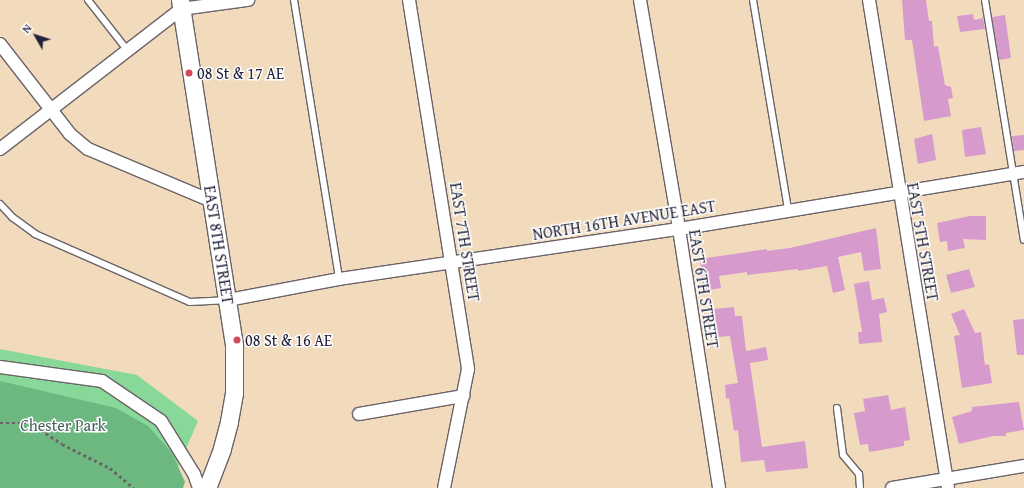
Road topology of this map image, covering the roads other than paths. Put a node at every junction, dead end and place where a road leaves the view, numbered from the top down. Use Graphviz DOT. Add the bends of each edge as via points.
graph roads {
  1 [pos="88,0"];
  2 [pos="248,0"];
  3 [pos="294,0"];
  4 [pos="409,0"];
  5 [pos="640,0"];
  6 [pos="754,0"];
  7 [pos="869,0"];
  8 [pos="985,0"];
  9 [pos="180,5"];
  10 [pos="0,44"];
  11 [pos="128,51"];
  12 [pos="52,110"];
  13 [pos="0,150"];
  14 [pos="1019,173"];
  15 [pos="898,192"];
  16 [pos="212,201"];
  17 [pos="0,204"];
  18 [pos="788,210"];
  19 [pos="679,229"];
  20 [pos="1024,240"];
  21 [pos="453,263"];
  22 [pos="339,279"];
  23 [pos="228,300"];
  24 [pos="0,367"];
  25 [pos="463,396"];
  26 [pos="837,408"];
  27 [pos="359,414"];
  28 [pos="1024,466"];
  29 [pos="948,484"];
  30 [pos="198,488"];
  31 [pos="207,488"];
  32 [pos="444,488"];
  33 [pos="719,488"];
  34 [pos="860,488"];
  35 [pos="892,488"];
  1 -- 11 [label="lane"];
  2 -- 9 [label="street"];
  3 -- 22 [label="lane"];
  4 -- 21 [label="street, EAST 7TH STREET"];
  5 -- 19 [label="street, EAST 6TH STREET"];
  6 -- 18 [label="lane"];
  7 -- 15 [label="street, EAST 5TH STREET"];
  8 -- 14 [label="lane"];
  9 -- 11 [label="street"];
  9 -- 16 [label="street, EAST 8TH STREET"];
  10 -- 12 [label="street"];
  11 -- 12 [label="street"];
  12 -- 13 [label="street"];
  12 -- 16 [label="street" via="70,134 88,149"];
  14 -- 15 [label="street, NORTH 16TH AVENUE EAST"];
  14 -- 20 [label="lane"];
  15 -- 18 [label="street, NORTH 16TH AVENUE EAST"];
  15 -- 29 [label="street, EAST 5TH STREET"];
  16 -- 23 [label="street, EAST 8TH STREET"];
  17 -- 23 [label="lane" via="12,217 35,234 190,302"];
  18 -- 19 [label="street, NORTH 16TH AVENUE EAST"];
  19 -- 21 [label="street, NORTH 16TH AVENUE EAST"];
  19 -- 33 [label="street, EAST 6TH STREET"];
  21 -- 22 [label="street, NORTH 16TH AVENUE EAST"];
  21 -- 25 [label="street, EAST 7TH STREET" via="468,369"];
  22 -- 23 [label="street, NORTH 16TH AVENUE EAST"];
  23 -- 31 [label="street, EAST 8TH STREET" via="234,346 234,393 222,449"];
  24 -- 30 [label="street" via="102,381 161,421 194,474"];
  25 -- 27 [label="street"];
  25 -- 32 [label="street, EAST 7TH STREET"];
  26 -- 34 [label="lane" via="843,455 858,474"];
  28 -- 29 [label="street"];
  29 -- 35 [label="street"];
}
